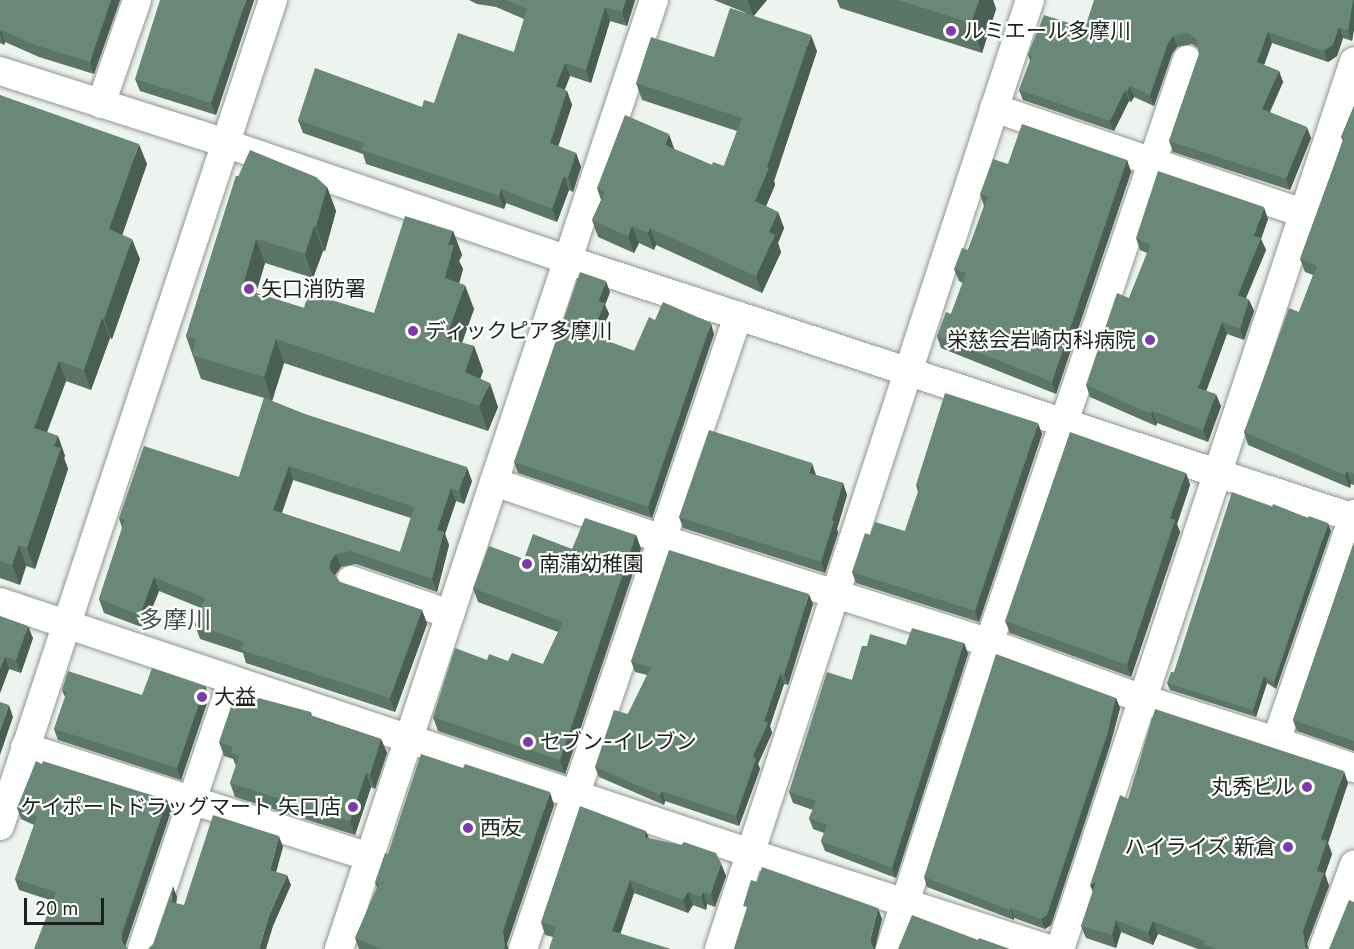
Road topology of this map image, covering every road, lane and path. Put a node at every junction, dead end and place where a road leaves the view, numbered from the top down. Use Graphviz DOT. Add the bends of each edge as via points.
graph roads {
  1 [pos="137,0"];
  2 [pos="273,0"];
  3 [pos="654,0"];
  4 [pos="1030,0"];
  5 [pos="1187,60"];
  6 [pos="1354,61"];
  7 [pos="0,71"];
  8 [pos="101,104"];
  9 [pos="994,108"];
  10 [pos="224,143"];
  11 [pos="1153,162"];
  12 [pos="1303,213"];
  13 [pos="568,260"];
  14 [pos="738,316"];
  15 [pos="908,372"];
  16 [pos="1064,425"];
  17 [pos="1217,475"];
  18 [pos="494,482"];
  19 [pos="1354,517"];
  20 [pos="662,539"];
  21 [pos="351,580"];
  22 [pos="835,594"];
  23 [pos="0,602"];
  24 [pos="450,614"];
  25 [pos="65,624"];
  26 [pos="989,643"];
  27 [pos="232,681"];
  28 [pos="1143,699"];
  29 [pos="408,738"];
  30 [pos="1276,741"];
  31 [pos="25,747"];
  32 [pos="1354,768"];
  33 [pos="575,794"];
  34 [pos="192,800"];
  35 [pos="0,826"];
  36 [pos="750,853"];
  37 [pos="369,857"];
  38 [pos="1354,865"];
  39 [pos="906,902"];
  40 [pos="142,949"];
  41 [pos="339,949"];
  42 [pos="523,949"];
  43 [pos="719,949"];
  44 [pos="890,949"];
  45 [pos="1048,949"];
  46 [pos="1060,949"];
  47 [pos="1323,949"];
  1 -- 8 [label="street"];
  2 -- 10 [label="street"];
  3 -- 13 [label="street"];
  4 -- 9 [label="street"];
  5 -- 11 [label="street"];
  6 -- 12 [label="street"];
  7 -- 8 [label="street"];
  8 -- 10 [label="street"];
  9 -- 11 [label="street"];
  9 -- 15 [label="street"];
  10 -- 13 [label="street"];
  10 -- 25 [label="street"];
  11 -- 12 [label="street"];
  11 -- 16 [label="street"];
  12 -- 17 [label="street"];
  13 -- 14 [label="street"];
  13 -- 18 [label="street"];
  14 -- 15 [label="street"];
  14 -- 20 [label="street"];
  15 -- 16 [label="street"];
  15 -- 22 [label="street"];
  16 -- 17 [label="street"];
  16 -- 26 [label="street"];
  17 -- 19 [label="street"];
  17 -- 28 [label="street"];
  18 -- 20 [label="street"];
  18 -- 24 [label="street"];
  19 -- 30 [label="street"];
  20 -- 22 [label="street"];
  20 -- 33 [label="street"];
  21 -- 24 [label="street"];
  22 -- 26 [label="street"];
  22 -- 36 [label="street"];
  23 -- 25 [label="street"];
  24 -- 29 [label="street"];
  25 -- 27 [label="street"];
  25 -- 31 [label="street"];
  26 -- 28 [label="street"];
  26 -- 39 [label="street"];
  27 -- 29 [label="street"];
  27 -- 34 [label="street"];
  28 -- 30 [label="street"];
  28 -- 46 [label="street"];
  29 -- 33 [label="street"];
  29 -- 37 [label="street"];
  30 -- 32 [label="street"];
  31 -- 34 [label="street"];
  31 -- 35 [label="street"];
  33 -- 36 [label="street"];
  33 -- 42 [label="street"];
  34 -- 37 [label="street"];
  34 -- 40 [label="street"];
  36 -- 39 [label="street"];
  36 -- 43 [label="street"];
  37 -- 41 [label="street"];
  38 -- 47 [label="street"];
  39 -- 44 [label="street"];
  39 -- 45 [label="street"];
}
